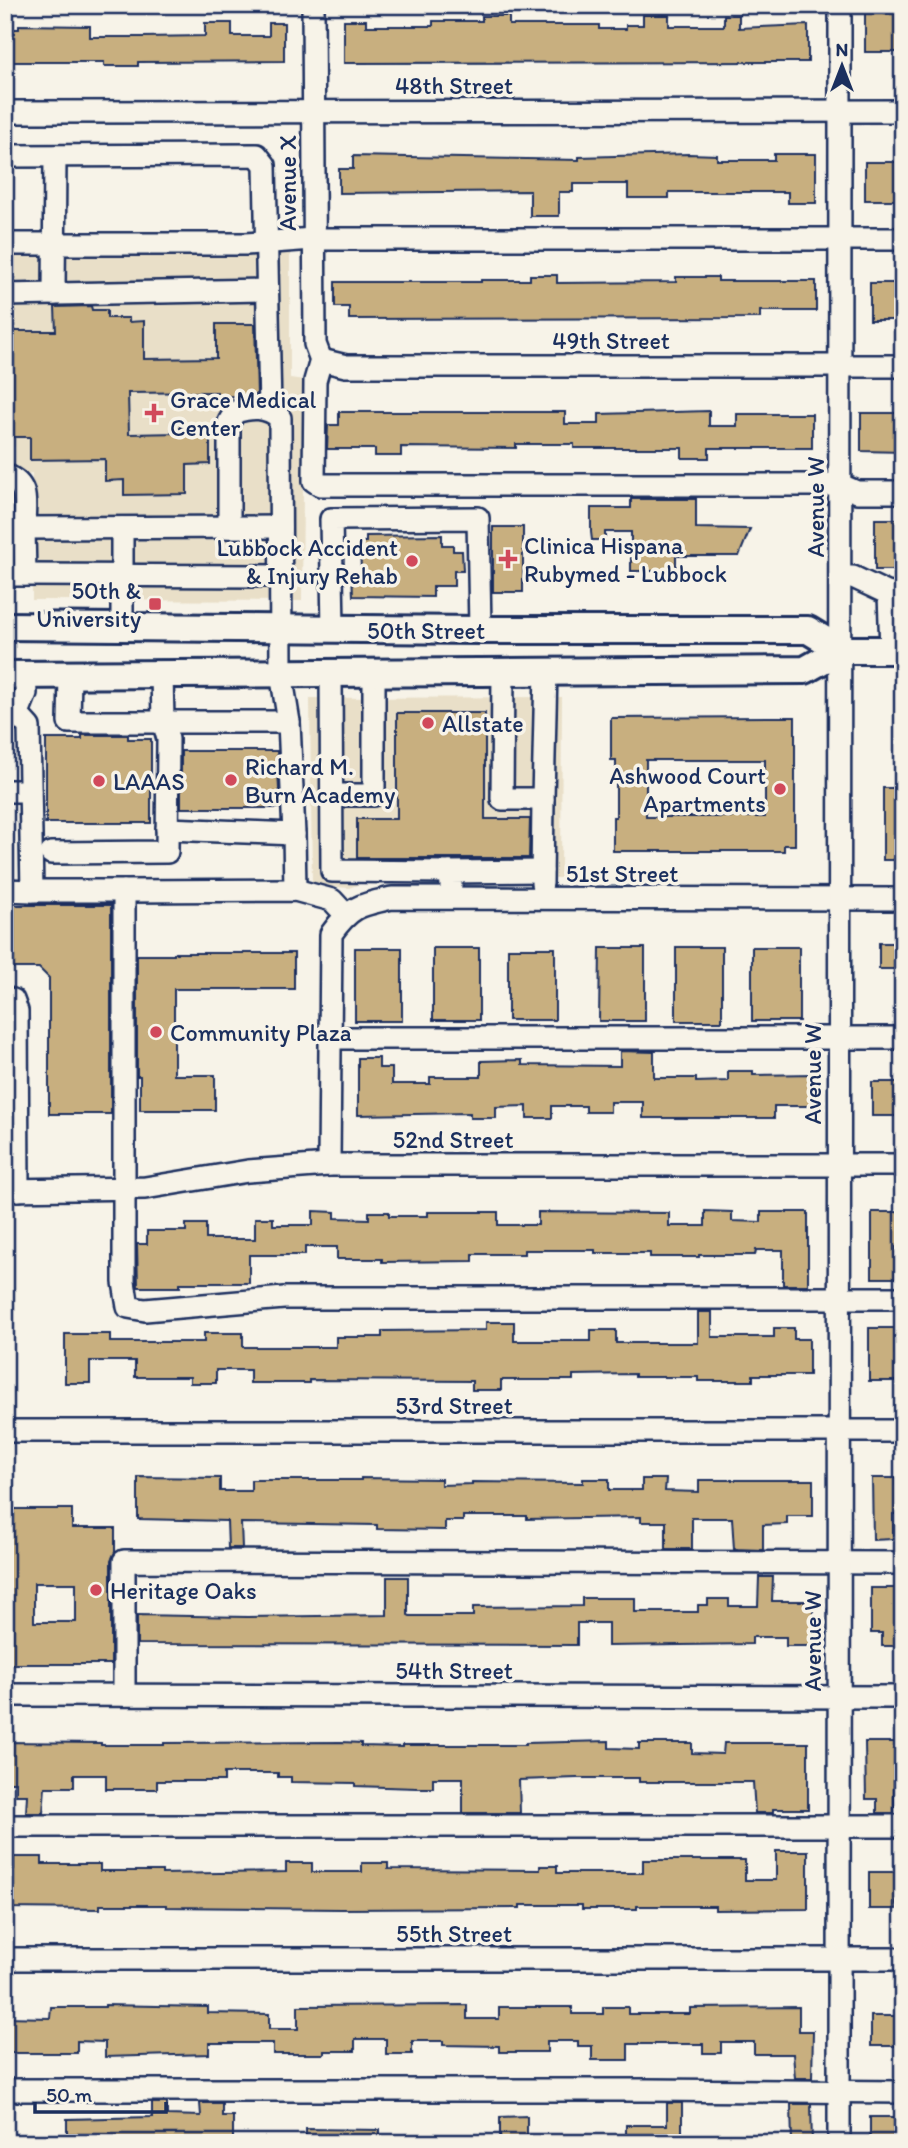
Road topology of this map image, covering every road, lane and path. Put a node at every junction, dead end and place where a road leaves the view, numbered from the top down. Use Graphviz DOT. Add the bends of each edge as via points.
graph roads {
  1 [pos="313,5"];
  2 [pos="840,5"];
  3 [pos="841,111"];
  4 [pos="903,111"];
  5 [pos="5,112"];
  6 [pos="313,112"];
  7 [pos="5,156"];
  8 [pos="55,156"];
  9 [pos="313,239"];
  10 [pos="841,239"];
  11 [pos="903,239"];
  12 [pos="266,242"];
  13 [pos="5,244"];
  14 [pos="54,244"];
  15 [pos="267,290"];
  16 [pos="54,294"];
  17 [pos="5,295"];
  18 [pos="321,360"];
  19 [pos="841,366"];
  20 [pos="903,366"];
  21 [pos="270,410"];
  22 [pos="5,475"];
  23 [pos="841,485"];
  24 [pos="903,492"];
  25 [pos="229,527"];
  26 [pos="280,527"];
  27 [pos="24,528"];
  28 [pos="122,528"];
  29 [pos="15,575"];
  30 [pos="122,576"];
  31 [pos="280,576"];
  32 [pos="841,576"];
  33 [pos="896,594"];
  34 [pos="5,626"];
  35 [pos="122,626"];
  36 [pos="281,627"];
  37 [pos="333,629"];
  38 [pos="480,630"];
  39 [pos="841,650"];
  40 [pos="897,650"];
  41 [pos="503,671"];
  42 [pos="546,671"];
  43 [pos="374,672"];
  44 [pos="281,673"];
  45 [pos="331,673"];
  46 [pos="162,674"];
  47 [pos="15,675"];
  48 [pos="69,676"];
  49 [pos="12,709"];
  50 [pos="163,722"];
  51 [pos="289,722"];
  52 [pos="5,791"];
  53 [pos="30,791"];
  54 [pos="332,795"];
  55 [pos="544,799"];
  56 [pos="167,829"];
  57 [pos="294,834"];
  58 [pos="51,853"];
  59 [pos="542,871"];
  60 [pos="375,872"];
  61 [pos="421,872"];
  62 [pos="450,872"];
  63 [pos="5,890"];
  64 [pos="295,890"];
  65 [pos="32,891"];
  66 [pos="124,891"];
  67 [pos="421,898"];
  68 [pos="451,898"];
  69 [pos="542,899"];
  70 [pos="839,899"];
  71 [pos="903,899"];
  72 [pos="376,902"];
  73 [pos="345,914"];
  74 [pos="5,998"];
  75 [pos="329,1038"];
  76 [pos="838,1038"];
  77 [pos="903,1038"];
  78 [pos="329,1165"];
  79 [pos="838,1166"];
  80 [pos="903,1166"];
  81 [pos="125,1188"];
  82 [pos="12,1190"];
  83 [pos="838,1298"];
  84 [pos="903,1298"];
  85 [pos="5,1431"];
  86 [pos="838,1431"];
  87 [pos="903,1431"];
  88 [pos="838,1563"];
  89 [pos="903,1563"];
  90 [pos="5,1695"];
  91 [pos="124,1695"];
  92 [pos="839,1697"];
  93 [pos="903,1697"];
  94 [pos="5,1826"];
  95 [pos="839,1826"];
  96 [pos="903,1826"];
  97 [pos="5,1959"];
  98 [pos="839,1959"];
  99 [pos="903,1959"];
  100 [pos="5,2090"];
  101 [pos="839,2092"];
  102 [pos="903,2092"];
  103 [pos="839,2143"];
  1 -- 6 [label="street, Avenue X"];
  2 -- 3 [label="street, Avenue W"];
  3 -- 4 [label="street, 48th Street"];
  3 -- 6 [label="street, 48th Street"];
  3 -- 10 [label="street, Avenue W"];
  5 -- 6 [label="street, 48th Street"];
  6 -- 9 [label="street, Avenue X"];
  7 -- 8 [label="street"];
  8 -- 12 [label="street" via="257,155 265,165"];
  8 -- 14 [label="street"];
  9 -- 10 [label="street"];
  9 -- 12 [label="street"];
  9 -- 18 [label="street, Avenue X" via="315,344"];
  10 -- 11 [label="street"];
  10 -- 19 [label="street, Avenue W"];
  12 -- 14 [label="street"];
  12 -- 15 [label="street"];
  13 -- 14 [label="street"];
  14 -- 16 [label="street"];
  15 -- 16 [label="street"];
  15 -- 21 [label="street"];
  16 -- 17 [label="street"];
  18 -- 19 [label="street, 49th Street" via="346,366"];
  18 -- 23 [label="street" via="315,381 314,481 320,485"];
  19 -- 20 [label="street, 49th Street"];
  19 -- 23 [label="street, Avenue W"];
  21 -- 25 [label="street" via="235,412 229,422"];
  21 -- 26 [label="street" via="280,418"];
  22 -- 27 [label="street" via="17,480 24,490"];
  23 -- 24 [label="street" via="857,492"];
  23 -- 32 [label="street, Avenue W"];
  25 -- 26 [label="street"];
  25 -- 28 [label="street"];
  26 -- 31 [label="street"];
  27 -- 28 [label="street"];
  27 -- 29 [label="street"];
  28 -- 30 [label="street"];
  29 -- 30 [label="street"];
  30 -- 31 [label="street"];
  30 -- 35 [label="street"];
  31 -- 36 [label="street"];
  32 -- 33 [label="street"];
  32 -- 39 [label="street, Avenue W"];
  33 -- 40 [label="street"];
  34 -- 35 [label="main road, 50th Street"];
  35 -- 36 [label="main road, 50th Street"];
  36 -- 37 [label="main road, 50th Street"];
  36 -- 44 [label="street"];
  37 -- 38 [label="main road, 50th Street"];
  37 -- 38 [label="street" via="331,519 478,518"];
  38 -- 39 [label="main road, 50th Street" via="808,630"];
  39 -- 40 [label="main road, 50th Street"];
  39 -- 42 [label="main road, 50th Street" via="805,670"];
  39 -- 70 [label="street, Avenue W"];
  41 -- 42 [label="main road, 50th Street"];
  41 -- 43 [label="main road, 50th Street"];
  41 -- 55 [label="street" via="502,799"];
  42 -- 55 [label="street"];
  43 -- 45 [label="main road, 50th Street"];
  43 -- 54 [label="street" via="374,795"];
  44 -- 45 [label="main road, 50th Street"];
  44 -- 46 [label="main road, 50th Street"];
  44 -- 51 [label="street"];
  45 -- 54 [label="street"];
  46 -- 48 [label="main road, 50th Street"];
  46 -- 50 [label="street"];
  47 -- 48 [label="main road, 50th Street"];
  47 -- 49 [label="street" via="26,693"];
  48 -- 50 [label="street" via="69,722"];
  49 -- 53 [label="street" via="29,727"];
  50 -- 51 [label="street"];
  50 -- 56 [label="street" via="168,739"];
  51 -- 57 [label="street"];
  52 -- 53 [label="street"];
  53 -- 65 [label="street"];
  54 -- 60 [label="street" via="332,871"];
  55 -- 59 [label="street"];
  56 -- 57 [label="street"];
  56 -- 58 [label="street" via="167,852"];
  57 -- 64 [label="street"];
  59 -- 62 [label="street"];
  59 -- 69 [label="street"];
  60 -- 61 [label="street"];
  60 -- 72 [label="street"];
  61 -- 62 [label="street"];
  61 -- 67 [label="street"];
  62 -- 68 [label="street"];
  63 -- 65 [label="street"];
  64 -- 66 [label="street"];
  64 -- 73 [label="street" via="332,900"];
  65 -- 66 [label="street"];
  66 -- 81 [label="street"];
  67 -- 68 [label="street, 51st Street"];
  67 -- 72 [label="street, 51st Street"];
  68 -- 69 [label="street, 51st Street"];
  69 -- 70 [label="street, 51st Street"];
  70 -- 71 [label="street, 51st Street"];
  70 -- 76 [label="street, Avenue W"];
  72 -- 73 [label="street, 51st Street"];
  73 -- 75 [label="street" via="331,934"];
  74 -- 82 [label="street" via="13,1000 17,1011"];
  75 -- 76 [label="street"];
  75 -- 78 [label="street"];
  76 -- 77 [label="street"];
  76 -- 79 [label="street, Avenue W"];
  78 -- 79 [label="street, 52nd Street"];
  78 -- 81 [label="street, 52nd Street"];
  79 -- 80 [label="street, 52nd Street"];
  79 -- 83 [label="street, Avenue W"];
  81 -- 82 [label="street, 52nd Street"];
  81 -- 83 [label="street" via="128,1307 145,1310 284,1298"];
  83 -- 84 [label="street"];
  83 -- 86 [label="street, Avenue W"];
  85 -- 86 [label="street, 53rd Street"];
  86 -- 87 [label="street, 53rd Street"];
  86 -- 88 [label="street, Avenue W"];
  88 -- 89 [label="street"];
  88 -- 91 [label="street" via="124,1561"];
  88 -- 92 [label="street, Avenue W"];
  90 -- 91 [label="street, 54th Street"];
  91 -- 92 [label="street, 54th Street"];
  92 -- 93 [label="street, 54th Street"];
  92 -- 95 [label="street, Avenue W"];
  94 -- 95 [label="street"];
  95 -- 96 [label="street"];
  95 -- 98 [label="street, Avenue W"];
  97 -- 98 [label="street, 55th Street"];
  98 -- 99 [label="street, 55th Street"];
  98 -- 101 [label="street, Avenue W"];
  100 -- 101 [label="street"];
  101 -- 102 [label="street"];
  101 -- 103 [label="street, Avenue W"];
}
